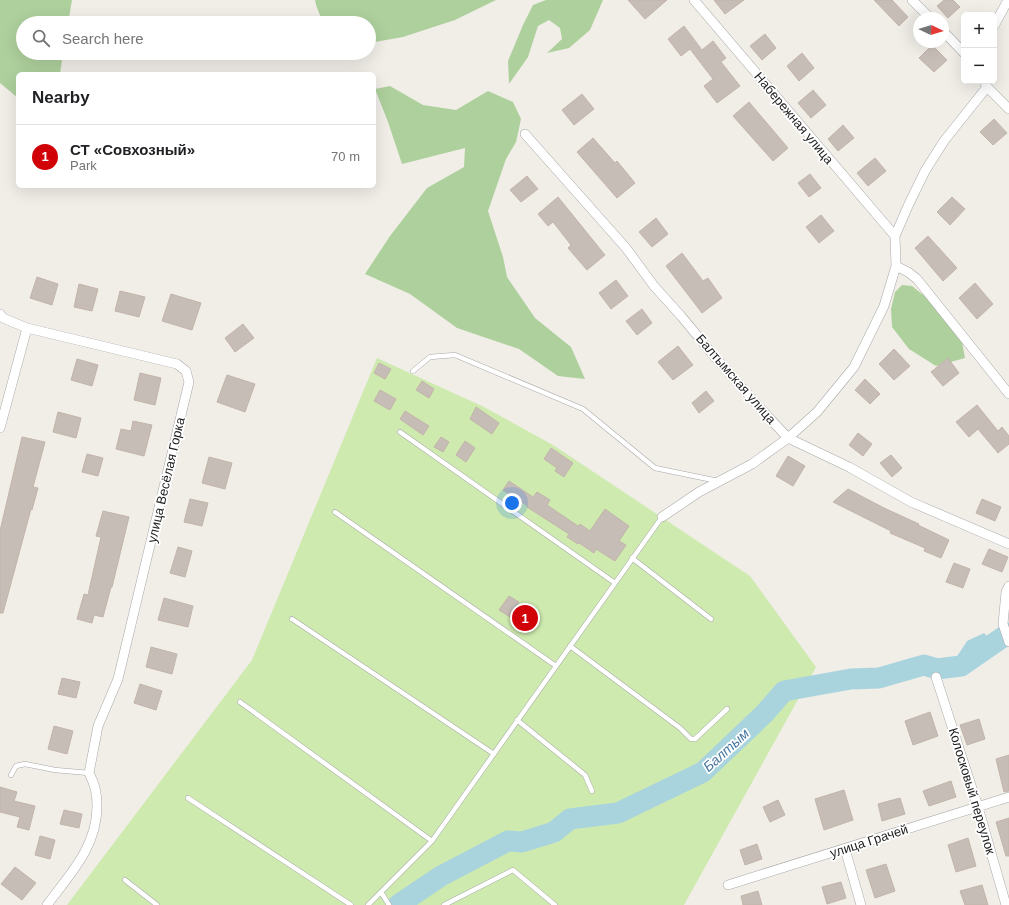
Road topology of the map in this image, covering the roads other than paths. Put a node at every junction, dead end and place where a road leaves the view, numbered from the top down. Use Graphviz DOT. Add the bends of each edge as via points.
graph roads {
  1 [pos="694,0"];
  2 [pos="912,0"];
  3 [pos="1008,0"];
  4 [pos="924,12"];
  5 [pos="997,20"];
  6 [pos="949,38"];
  7 [pos="961,50"];
  8 [pos="985,84"];
  9 [pos="1009,109"];
  10 [pos="525,134"];
  11 [pos="895,236"];
  12 [pos="896,266"];
  13 [pos="1,316"];
  14 [pos="27,328"];
  15 [pos="413,371"];
  16 [pos="1009,394"];
  17 [pos="0,428"];
  18 [pos="400,432"];
  19 [pos="788,438"];
  20 [pos="720,481"];
  21 [pos="336,512"];
  22 [pos="662,517"];
  23 [pos="1009,544"];
  24 [pos="632,558"];
  25 [pos="615,583"];
  26 [pos="1009,586"];
  27 [pos="292,619"];
  28 [pos="711,619"];
  29 [pos="1009,642"];
  30 [pos="570,646"];
  31 [pos="556,666"];
  32 [pos="936,677"];
  33 [pos="240,702"];
  34 [pos="727,709"];
  35 [pos="517,720"];
  36 [pos="494,754"];
  37 [pos="89,774"];
  38 [pos="11,775"];
  39 [pos="592,791"];
  40 [pos="1009,797"];
  41 [pos="188,798"];
  42 [pos="978,807"];
  43 [pos="432,841"];
  44 [pos="845,849"];
  45 [pos="125,880"];
  46 [pos="728,885"];
  47 [pos="381,892"];
  48 [pos="47,905"];
  49 [pos="157,905"];
  50 [pos="351,905"];
  51 [pos="368,905"];
  52 [pos="389,905"];
  53 [pos="444,905"];
  54 [pos="555,905"];
  55 [pos="861,905"];
  56 [pos="1006,905"];
  1 -- 11 [label="street, Набережная улица"];
  2 -- 4 [label="street"];
  3 -- 5 [label="street"];
  6 -- 7 [label="street"];
  8 -- 9 [label="street"];
  8 -- 11 [label="street" via="925,171"];
  10 -- 19 [label="street, Балтымская улица"];
  11 -- 12 [label="street"];
  12 -- 16 [label="street" via="917,279"];
  12 -- 19 [label="street" via="884,306 854,366 817,412"];
  13 -- 14 [label="street, улица Весёлая Горка"];
  14 -- 17 [label="street"];
  14 -- 37 [label="street, улица Весёлая Горка" via="177,364 186,371 189,382 118,679 98,726"];
  15 -- 20 [label="lane" via="430,357 455,355 582,409 655,468"];
  18 -- 25 [label="lane"];
  19 -- 20 [label="street" via="752,464"];
  19 -- 23 [label="street, Балтымская улица" via="911,502"];
  20 -- 22 [label="street"];
  21 -- 31 [label="lane"];
  22 -- 24 [label="lane"];
  24 -- 25 [label="lane"];
  24 -- 28 [label="lane"];
  25 -- 30 [label="lane"];
  26 -- 29 [label="street" via="1006,592 1003,624"];
  27 -- 36 [label="lane"];
  30 -- 31 [label="lane"];
  30 -- 34 [label="lane" via="680,728 691,739 695,739"];
  31 -- 35 [label="lane"];
  32 -- 42 [label="street, Колосковый переулок"];
  33 -- 43 [label="lane"];
  35 -- 36 [label="lane"];
  35 -- 39 [label="lane" via="585,775"];
  36 -- 43 [label="lane"];
  37 -- 38 [label="lane" via="25,764 16,766"];
  37 -- 48 [label="street" via="95,784 97,800 97,820 93,835 84,854"];
  40 -- 42 [label="street, улица Грачей"];
  41 -- 50 [label="lane"];
  42 -- 44 [label="street, улица Грачей"];
  42 -- 56 [label="street, Колосковый переулок"];
  43 -- 47 [label="lane"];
  44 -- 46 [label="street, улица Грачей"];
  44 -- 55 [label="street"];
  45 -- 49 [label="lane"];
  47 -- 51 [label="lane"];
  47 -- 52 [label="lane"];
  53 -- 54 [label="lane" via="513,870"];
}
